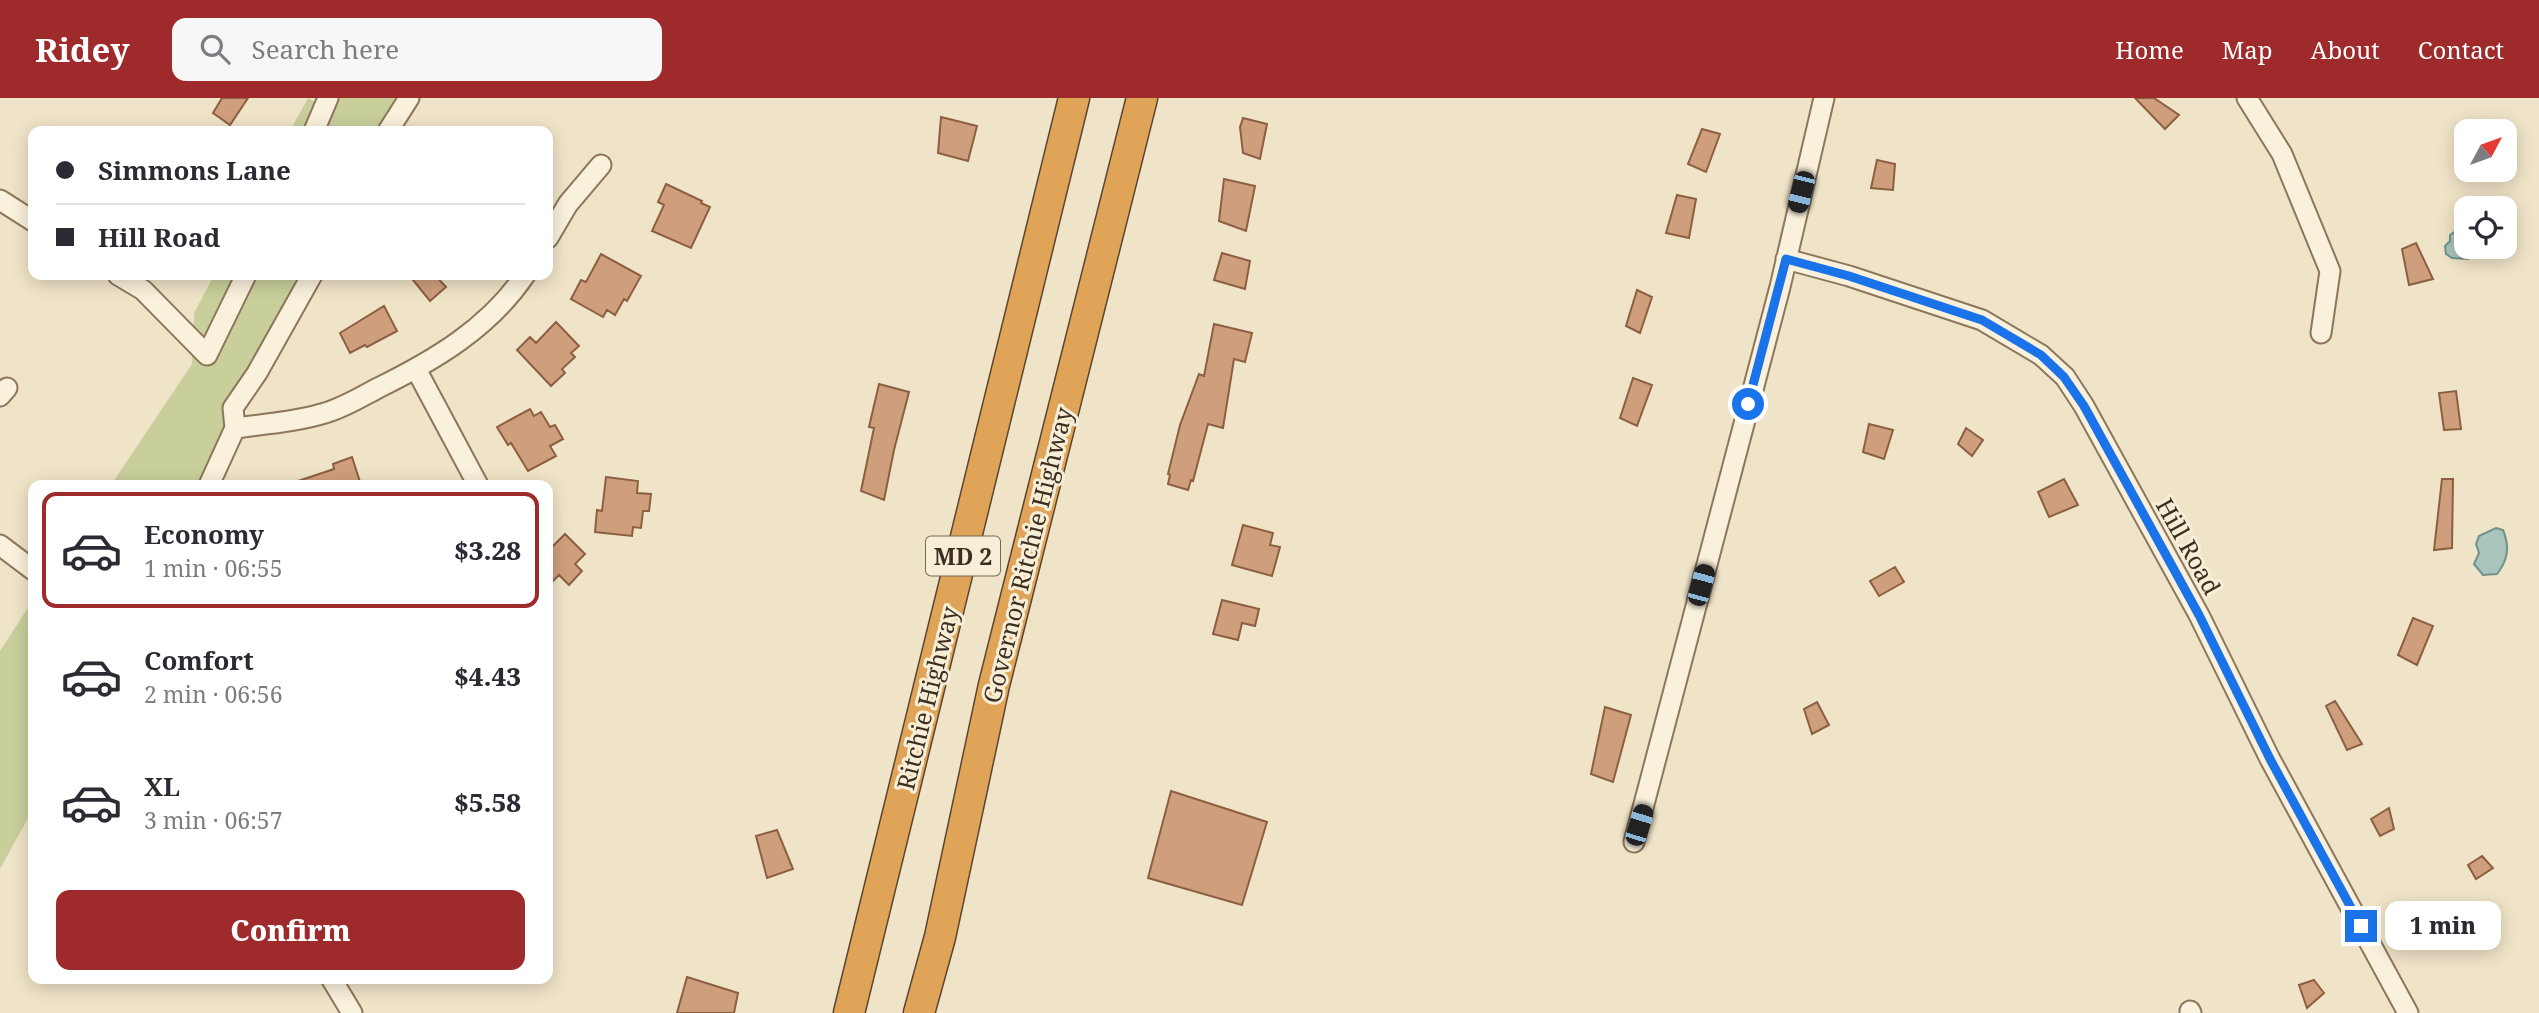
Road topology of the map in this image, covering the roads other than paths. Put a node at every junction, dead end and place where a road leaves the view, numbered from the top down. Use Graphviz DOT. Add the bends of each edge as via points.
graph roads {
  1 [pos="409,98"];
  2 [pos="1074,98"];
  3 [pos="1142,98"];
  4 [pos="1824,98"];
  5 [pos="2247,98"];
  6 [pos="325,100"];
  7 [pos="316,126"];
  8 [pos="391,126"];
  9 [pos="601,164"];
  10 [pos="0,200"];
  11 [pos="28,218"];
  12 [pos="553,230"];
  13 [pos="1786,259"];
  14 [pos="126,280"];
  15 [pos="244,280"];
  16 [pos="309,280"];
  17 [pos="522,280"];
  18 [pos="2321,333"];
  19 [pos="416,369"];
  20 [pos="235,428"];
  21 [pos="211,480"];
  22 [pos="475,480"];
  23 [pos="0,545"];
  24 [pos="28,566"];
  25 [pos="1634,842"];
  26 [pos="335,984"];
  27 [pos="352,1013"];
  28 [pos="849,1013"];
  29 [pos="919,1013"];
  30 [pos="2408,1013"];
  1 -- 8 [label="street"];
  2 -- 28 [label="highway, Ritchie Highway / MD 2"];
  3 -- 29 [label="highway, Governor Ritchie Highway / MD 2" via="994,685 940,937"];
  4 -- 13 [label="street"];
  5 -- 18 [label="street" via="2282,154 2330,271"];
  6 -- 7 [label="street"];
  9 -- 12 [label="street"];
  10 -- 11 [label="street"];
  13 -- 25 [label="street"];
  13 -- 30 [label="street, Hill Road" via="1982,320 2041,355 2064,377 2199,615 2270,759"];
  14 -- 15 [label="street" via="143,290 207,355"];
  16 -- 20 [label="street" via="233,408"];
  17 -- 19 [label="street" via="471,334"];
  19 -- 20 [label="street" via="328,412"];
  19 -- 22 [label="street"];
  20 -- 21 [label="street"];
  23 -- 24 [label="street"];
  26 -- 27 [label="street"];
}
